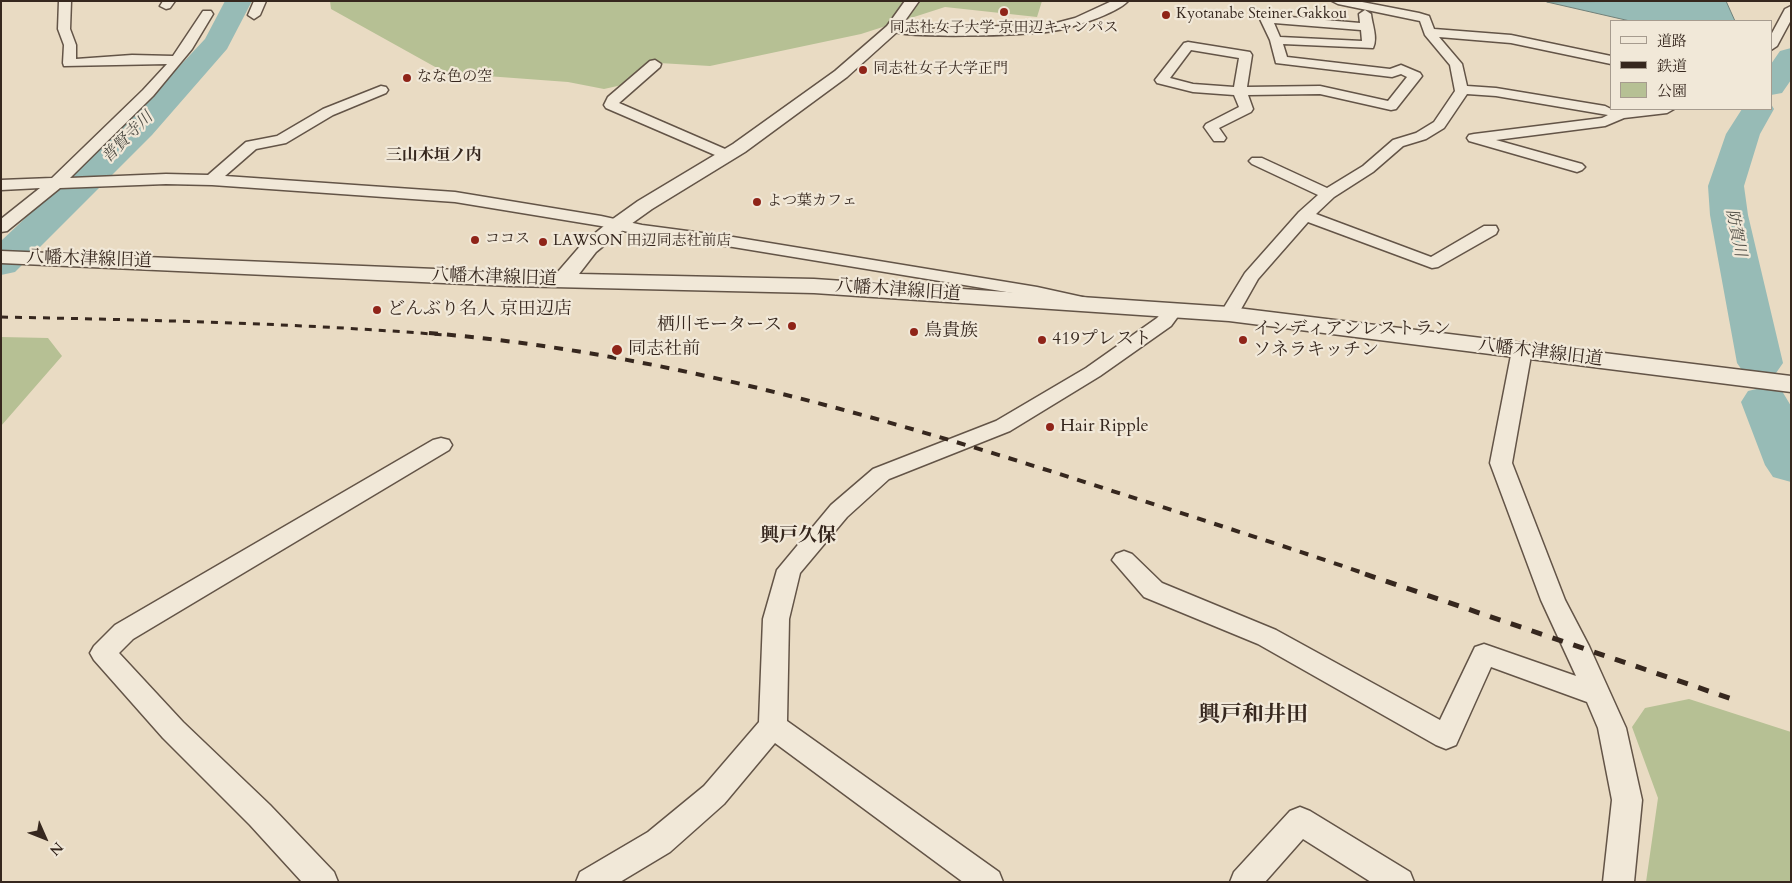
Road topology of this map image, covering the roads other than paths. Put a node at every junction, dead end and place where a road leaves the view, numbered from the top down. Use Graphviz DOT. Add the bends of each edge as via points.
graph roads {
  1 [pos="65,1"];
  2 [pos="260,1"];
  3 [pos="912,1"];
  4 [pos="1122,1"];
  5 [pos="1338,1"];
  6 [pos="1364,6"];
  7 [pos="1791,9"];
  8 [pos="207,14"];
  9 [pos="254,15"];
  10 [pos="1520,26"];
  11 [pos="1368,27"];
  12 [pos="892,29"];
  13 [pos="1429,32"];
  14 [pos="1511,39"];
  15 [pos="1276,40"];
  16 [pos="1772,44"];
  17 [pos="177,60"];
  18 [pos="1610,60"];
  19 [pos="656,64"];
  20 [pos="1462,89"];
  21 [pos="381,90"];
  22 [pos="1240,91"];
  23 [pos="1658,110"];
  24 [pos="1622,114"];
  25 [pos="1219,138"];
  26 [pos="728,155"];
  27 [pos="1257,160"];
  28 [pos="1577,167"];
  29 [pos="212,180"];
  30 [pos="59,183"];
  31 [pos="1,185"];
  32 [pos="1328,194"];
  33 [pos="1305,215"];
  34 [pos="617,225"];
  35 [pos="1,227"];
  36 [pos="1490,230"];
  37 [pos="1,257"];
  38 [pos="562,280"];
  39 [pos="1096,305"];
  40 [pos="1173,311"];
  41 [pos="1229,314"];
  42 [pos="1522,350"];
  43 [pos="1791,384"];
  44 [pos="441,445"];
  45 [pos="1124,560"];
  46 [pos="1598,695"];
  47 [pos="773,726"];
  48 [pos="323,882"];
  49 [pos="591,882"];
  50 [pos="988,882"];
  51 [pos="1244,882"];
  52 [pos="1399,882"];
  53 [pos="1618,882"];
  1 -- 17 [label="street" via="64,29 70,45 68,63"];
  2 -- 9 [label="street"];
  3 -- 12 [label="street"];
  4 -- 12 [label="street" via="1079,22 1052,28 929,33"];
  5 -- 6 [label="street"];
  6 -- 11 [label="street"];
  6 -- 13 [label="street" via="1425,19"];
  7 -- 16 [label="street"];
  8 -- 17 [label="street"];
  10 -- 14 [label="street"];
  11 -- 15 [label="street" via="1369,45"];
  11 -- 15 [label="street" via="1266,19"];
  12 -- 26 [label="street" via="841,74"];
  13 -- 14 [label="street"];
  13 -- 20 [label="street" via="1456,64"];
  14 -- 18 [label="street"];
  15 -- 22 [label="street" via="1281,60 1392,73 1401,69 1415,76 1391,106 1320,90"];
  17 -- 30 [label="street"];
  19 -- 26 [label="street" via="611,105"];
  20 -- 24 [label="street"];
  20 -- 32 [label="street" via="1439,125 1421,136 1398,143 1368,169"];
  21 -- 29 [label="street" via="328,112 281,140 251,145"];
  22 -- 22 [label="street" via="1193,88 1162,80 1188,46 1246,55"];
  22 -- 25 [label="street" via="1246,110 1211,127"];
  23 -- 24 [label="street"];
  24 -- 28 [label="street" via="1605,122 1474,138"];
  26 -- 34 [label="street"];
  27 -- 32 [label="street"];
  29 -- 30 [label="street"];
  29 -- 34 [label="street" via="455,197"];
  30 -- 31 [label="street"];
  30 -- 35 [label="street"];
  32 -- 33 [label="street"];
  33 -- 36 [label="street" via="1432,263"];
  33 -- 41 [label="street" via="1251,278"];
  34 -- 38 [label="street" via="589,248"];
  34 -- 39 [label="street" via="1037,292"];
  37 -- 38 [label="street, 八幡木津線旧道"];
  38 -- 39 [label="street, 八幡木津線旧道" via="814,286"];
  39 -- 40 [label="street, 八幡木津線旧道"];
  40 -- 41 [label="street, 八幡木津線旧道"];
  40 -- 47 [label="street" via="1164,322 1035,408 962,444 881,474 839,511 789,570 776,619"];
  41 -- 42 [label="street, 八幡木津線旧道"];
  42 -- 43 [label="street, 八幡木津線旧道"];
  42 -- 46 [label="street" via="1502,462 1553,600"];
  44 -- 48 [label="street" via="124,632 103,653 173,730"];
  45 -- 46 [label="street" via="1153,590 1267,637 1446,737 1484,654"];
  46 -- 53 [label="street" via="1612,728 1627,800"];
  47 -- 49 [label="street" via="714,796 659,842"];
  47 -- 50 [label="street"];
  51 -- 52 [label="street" via="1300,821"];
}
